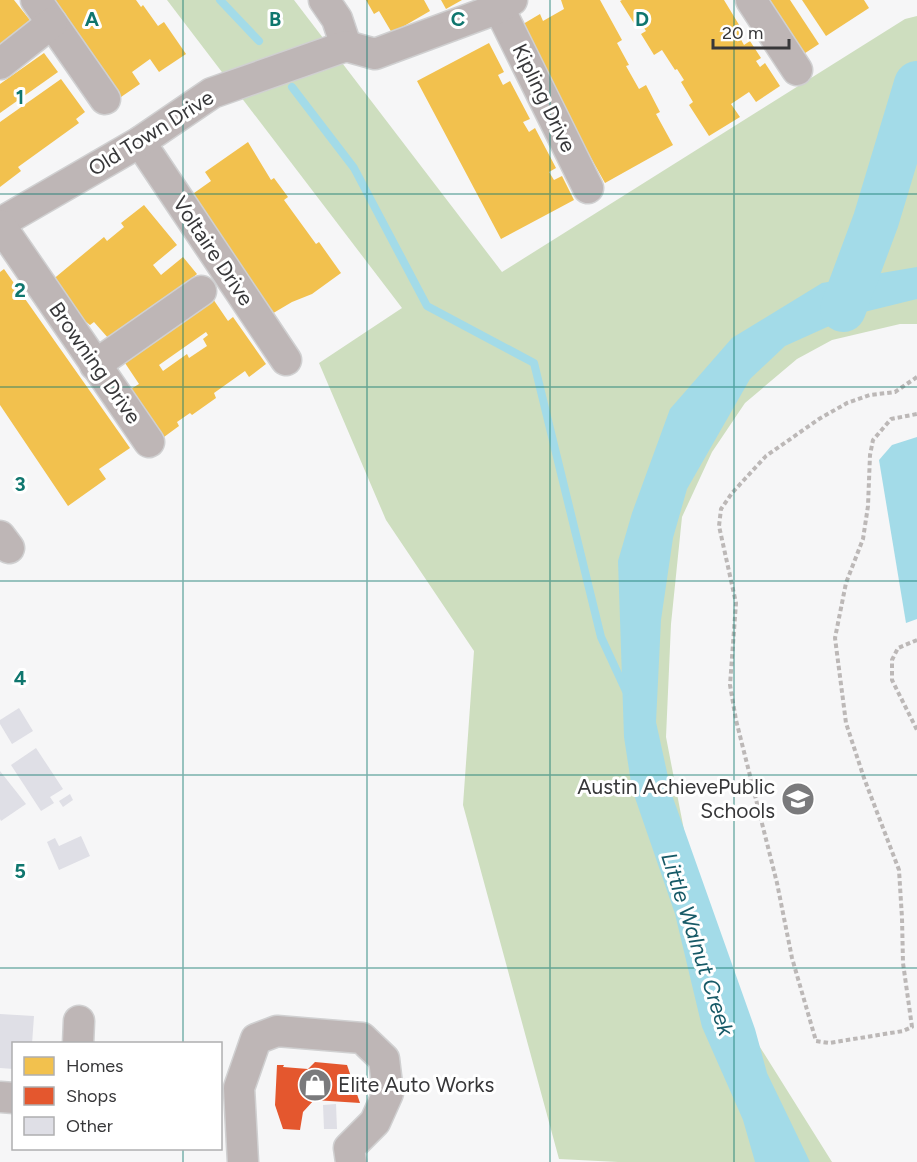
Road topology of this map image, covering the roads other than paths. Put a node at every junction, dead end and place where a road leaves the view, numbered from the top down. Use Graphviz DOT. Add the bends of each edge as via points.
graph roads {
  1 [pos="324,0"];
  2 [pos="751,0"];
  3 [pos="502,3"];
  4 [pos="44,12"];
  5 [pos="346,46"];
  6 [pos="0,64"];
  7 [pos="797,70"];
  8 [pos="105,99"];
  9 [pos="140,142"];
  10 [pos="588,188"];
  11 [pos="0,224"];
  12 [pos="201,291"];
  13 [pos="285,360"];
  14 [pos="95,365"];
  15 [pos="149,442"];
  16 [pos="243,1162"];
  17 [pos="351,1162"];
  1 -- 5 [label="street" via="338,19"];
  2 -- 7 [label="street"];
  3 -- 5 [label="street" via="375,54"];
  3 -- 10 [label="street, Kipling Drive"];
  4 -- 6 [label="street"];
  4 -- 8 [label="street"];
  5 -- 9 [label="street, Old Town Drive" via="212,93"];
  9 -- 11 [label="street, Old Town Drive"];
  9 -- 13 [label="street, Voltaire Drive"];
  11 -- 14 [label="street, Browning Drive"];
  12 -- 14 [label="street"];
  14 -- 15 [label="street, Browning Drive"];
  16 -- 17 [label="street" via="239,1088 256,1039 277,1031 362,1038 384,1059 388,1093 375,1122 349,1148"];
}
